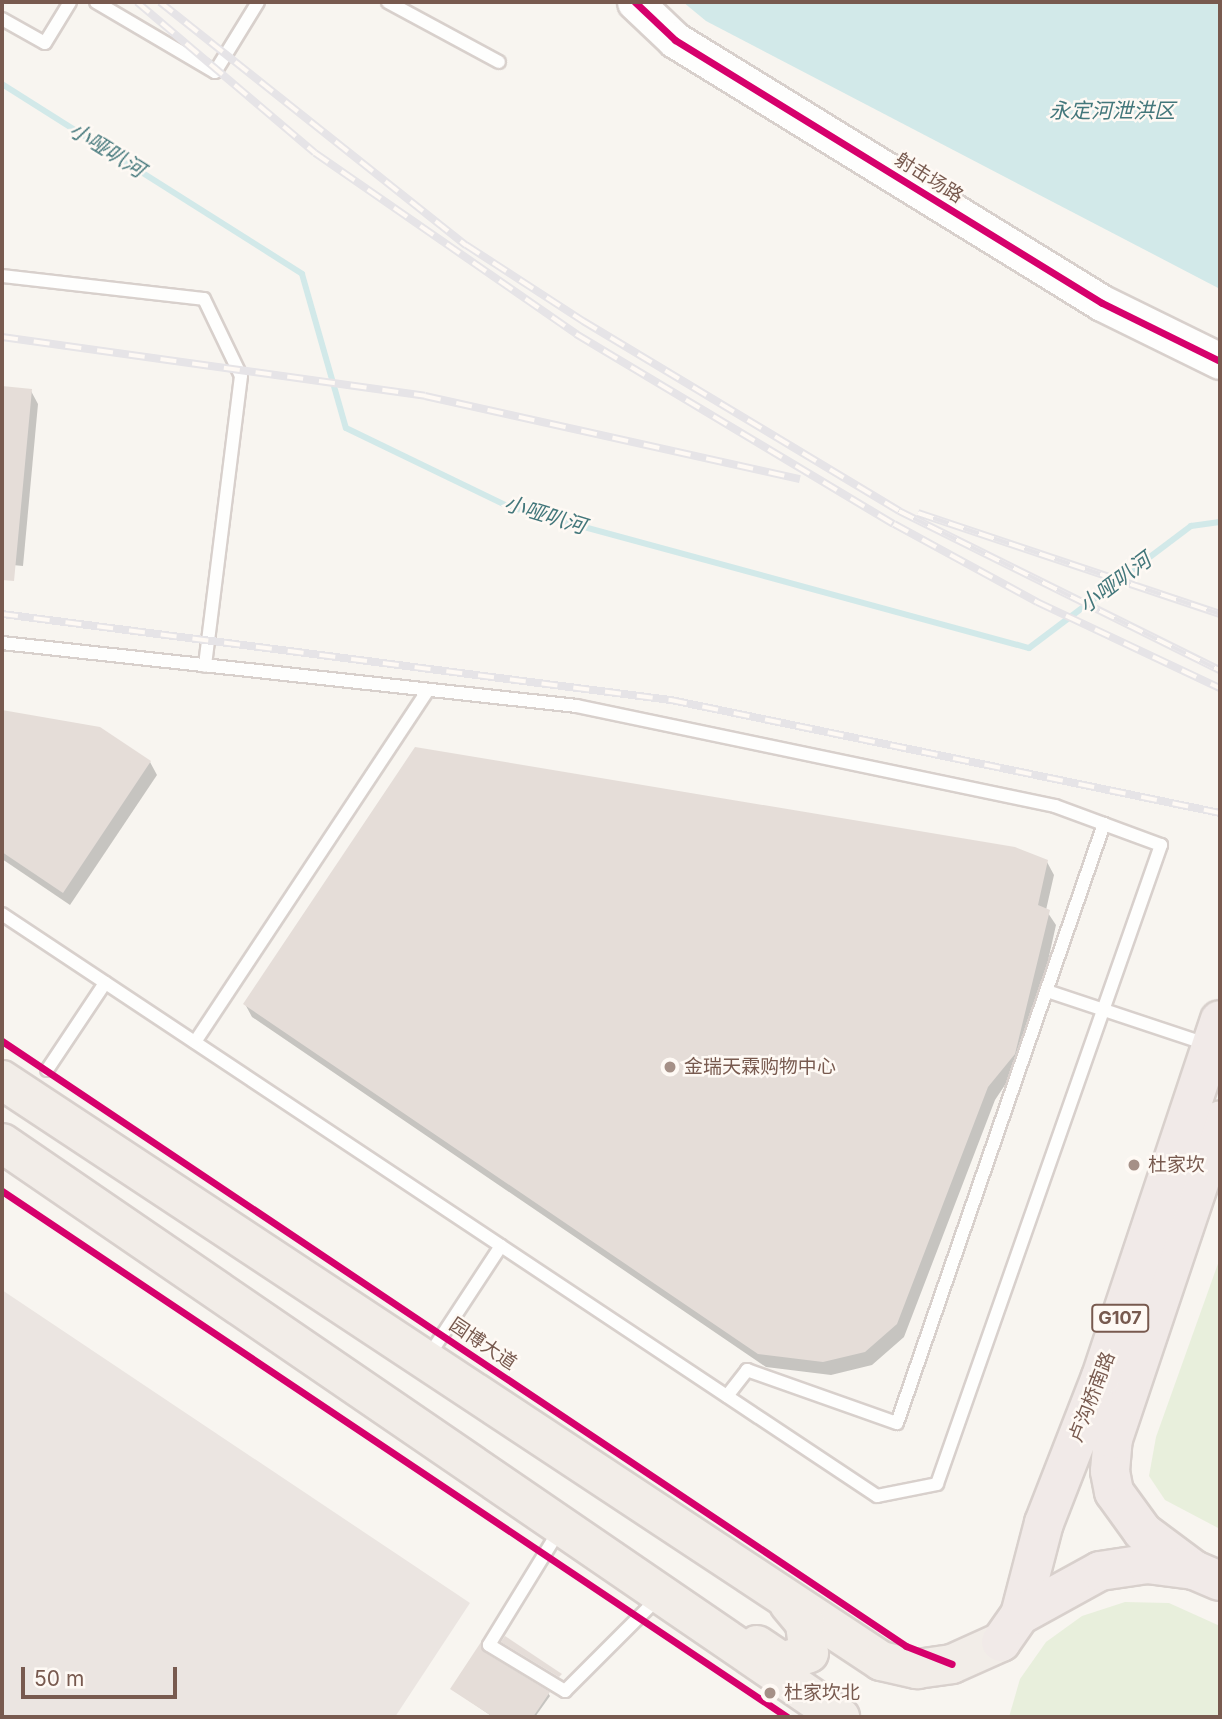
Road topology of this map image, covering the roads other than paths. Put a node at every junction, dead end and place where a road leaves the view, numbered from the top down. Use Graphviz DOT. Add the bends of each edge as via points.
graph roads {
  1 [pos="70,2"];
  2 [pos="96,2"];
  3 [pos="258,2"];
  4 [pos="388,2"];
  5 [pos="635,2"];
  6 [pos="2,19"];
  7 [pos="499,62"];
  8 [pos="2,276"];
  9 [pos="1220,360"];
  10 [pos="2,643"];
  11 [pos="205,666"];
  12 [pos="427,691"];
  13 [pos="1104,824"];
  14 [pos="2,914"];
  15 [pos="105,983"];
  16 [pos="1046,990"];
  17 [pos="1103,1009"];
  18 [pos="1216,1033"];
  19 [pos="195,1042"];
  20 [pos="47,1070"];
  21 [pos="2,1080"];
  22 [pos="1220,1121"];
  23 [pos="2,1143"];
  24 [pos="501,1246"];
  25 [pos="425,1362"];
  26 [pos="727,1396"];
  27 [pos="564,1523"];
  28 [pos="1207,1575"];
  29 [pos="662,1593"];
  30 [pos="785,1600"];
  31 [pos="701,1620"];
  32 [pos="1011,1629"];
  33 [pos="841,1717"];
  1 -- 6 [label="lane" via="45,43"];
  2 -- 3 [label="lane" via="215,72"];
  4 -- 7 [label="lane"];
  5 -- 9 [label="street, 射击场路" via="675,40 1067,281"];
  8 -- 11 [label="lane" via="204,299 241,376"];
  10 -- 11 [label="lane"];
  11 -- 12 [label="lane"];
  12 -- 13 [label="lane" via="577,706 1055,806"];
  12 -- 19 [label="lane"];
  13 -- 16 [label="lane"];
  13 -- 17 [label="lane" via="1161,845"];
  14 -- 15 [label="lane"];
  15 -- 19 [label="lane"];
  15 -- 20 [label="lane"];
  16 -- 17 [label="lane"];
  16 -- 26 [label="lane" via="897,1423 747,1370"];
  17 -- 18 [label="lane"];
  17 -- 26 [label="lane" via="937,1484 877,1496"];
  18 -- 32 [label="highway, 卢沟桥南路 / G107"];
  19 -- 24 [label="lane"];
  21 -- 25 [label="main road"];
  22 -- 28 [label="highway, 卢沟桥南路 / G107" via="1113,1439 1110,1471 1127,1513"];
  23 -- 27 [label="main road"];
  24 -- 25 [label="lane"];
  24 -- 26 [label="lane"];
  25 -- 30 [label="main road"];
  27 -- 29 [label="main road"];
  27 -- 29 [label="lane" via="489,1645 565,1691"];
  28 -- 32 [label="highway, G107" via="1147,1564 1100,1572"];
  29 -- 31 [label="main road"];
  30 -- 31 [label="main road" via="810,1638 809,1653 800,1659 782,1662"];
  30 -- 32 [label="main road" via="881,1661 917,1669 952,1664"];
  31 -- 33 [label="main road"];
}
